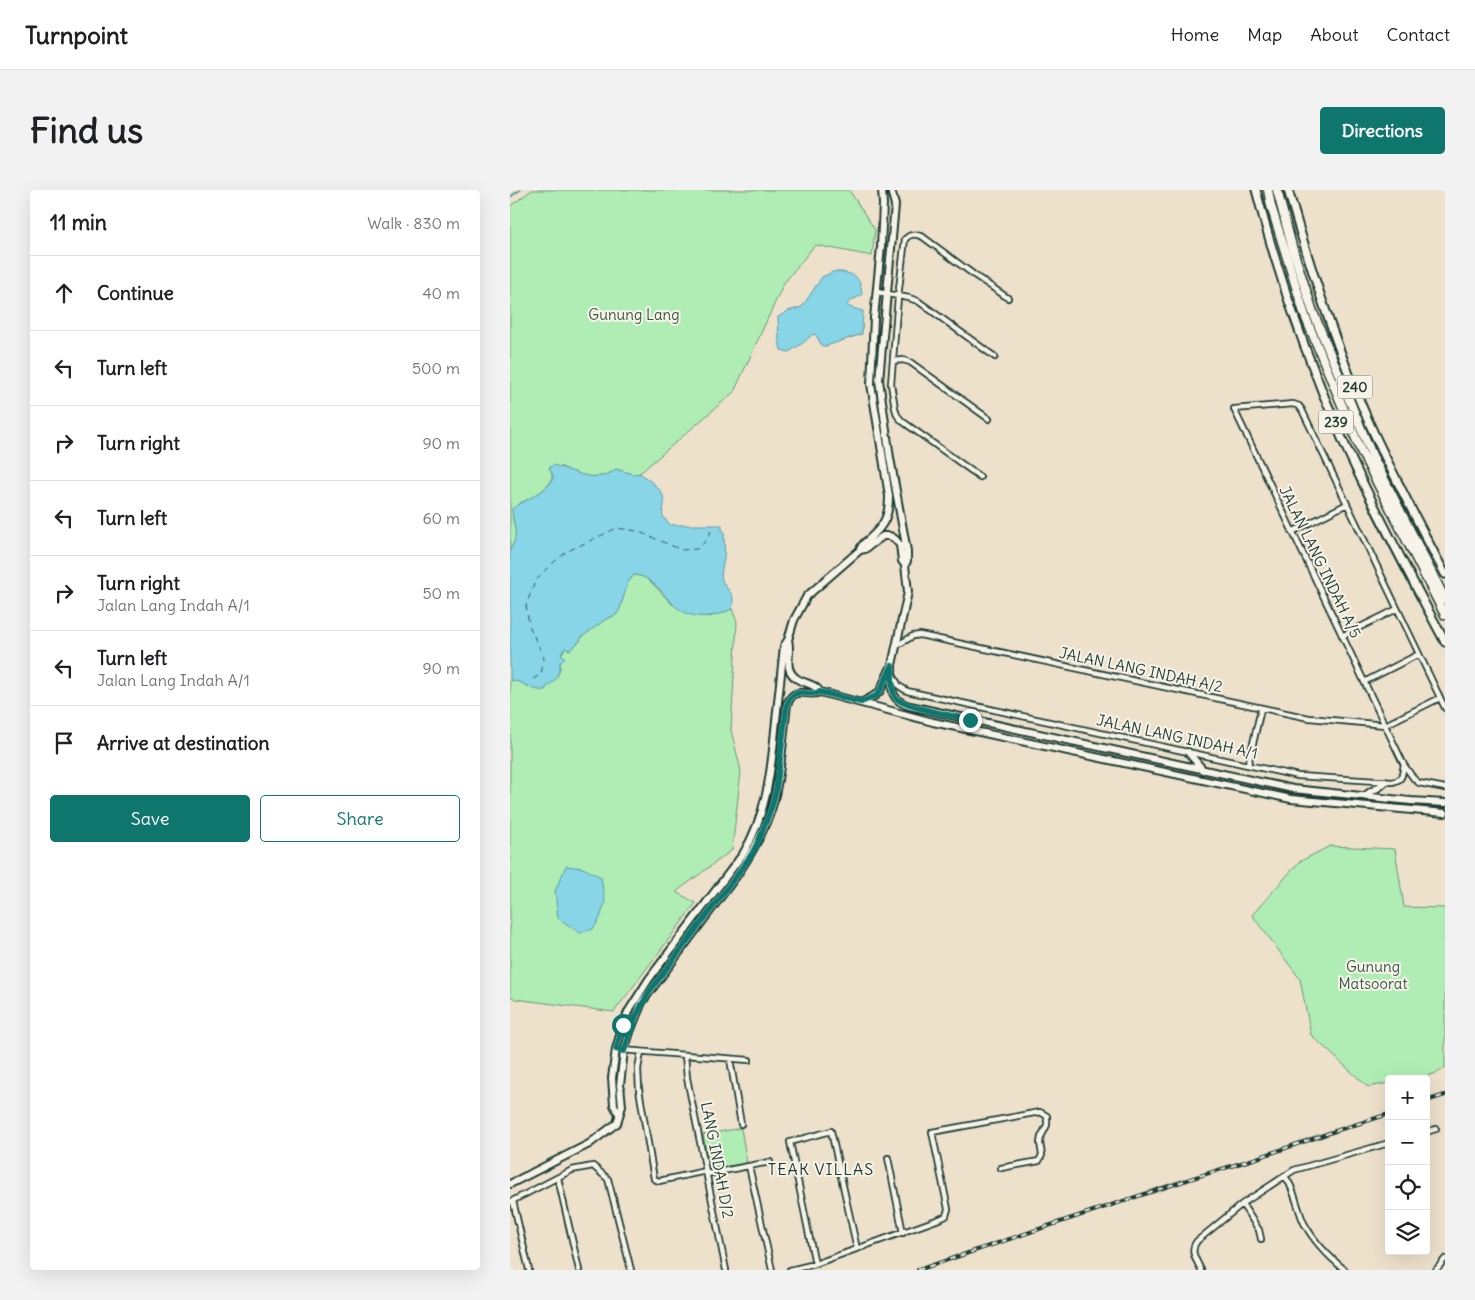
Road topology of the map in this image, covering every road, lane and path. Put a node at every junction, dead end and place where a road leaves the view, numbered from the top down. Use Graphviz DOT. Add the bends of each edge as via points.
graph roads {
  1 [pos="882,190"];
  2 [pos="891,190"];
  3 [pos="1256,190"];
  4 [pos="1268,190"];
  5 [pos="1278,190"];
  6 [pos="1288,190"];
  7 [pos="877,292"];
  8 [pos="886,293"];
  9 [pos="898,297"];
  10 [pos="1008,298"];
  11 [pos="995,357"];
  12 [pos="892,361"];
  13 [pos="988,419"];
  14 [pos="980,477"];
  15 [pos="1347,504"];
  16 [pos="1292,532"];
  17 [pos="860,550"];
  18 [pos="905,565"];
  19 [pos="1445,574"];
  20 [pos="1445,599"];
  21 [pos="1397,609"];
  22 [pos="1445,615"];
  23 [pos="1342,636"];
  24 [pos="788,640"];
  25 [pos="1445,642"];
  26 [pos="896,646"];
  27 [pos="1419,654"];
  28 [pos="892,666"];
  29 [pos="893,675"];
  30 [pos="1364,682"];
  31 [pos="820,692"];
  32 [pos="1440,698"];
  33 [pos="861,702"];
  34 [pos="1445,708"];
  35 [pos="1261,709"];
  36 [pos="1385,725"];
  37 [pos="1188,752"];
  38 [pos="1248,765"];
  39 [pos="1404,765"];
  40 [pos="1204,770"];
  41 [pos="1385,782"];
  42 [pos="1445,788"];
  43 [pos="1365,796"];
  44 [pos="1445,803"];
  45 [pos="1445,813"];
  46 [pos="616,1049"];
  47 [pos="624,1051"];
  48 [pos="640,1052"];
  49 [pos="685,1056"];
  50 [pos="730,1059"];
  51 [pos="749,1060"];
  52 [pos="619,1114"];
  53 [pos="741,1124"];
  54 [pos="1436,1129"];
  55 [pos="1430,1131"];
  56 [pos="1385,1144"];
  57 [pos="888,1158"];
  58 [pos="770,1162"];
  59 [pos="749,1166"];
  60 [pos="1001,1168"];
  61 [pos="706,1172"];
  62 [pos="1284,1176"];
  63 [pos="558,1178"];
  64 [pos="510,1184"];
  65 [pos="512,1201"];
  66 [pos="1242,1204"];
  67 [pos="903,1233"];
  68 [pos="1260,1239"];
  69 [pos="857,1249"];
  70 [pos="1445,1259"];
  71 [pos="815,1264"];
  72 [pos="529,1270"];
  73 [pos="580,1270"];
  74 [pos="631,1270"];
  75 [pos="726,1270"];
  76 [pos="772,1270"];
  77 [pos="790,1270"];
  78 [pos="1201,1270"];
  79 [pos="1345,1270"];
  80 [pos="1436,1270"];
  1 -- 7 [label="street"];
  2 -- 8 [label="street" via="894,205"];
  3 -- 25 [label="main road, 239" via="1267,235 1302,340 1344,442"];
  4 -- 22 [label="highway" via="1305,316 1360,451"];
  5 -- 20 [label="highway" via="1313,312 1372,455"];
  6 -- 19 [label="main road, 240" via="1339,349 1372,428"];
  7 -- 8 [label="street"];
  7 -- 17 [label="street" via="871,384 889,510 881,527"];
  8 -- 9 [label="street"];
  8 -- 18 [label="street" via="879,380 907,551"];
  9 -- 10 [label="street" via="905,239 915,234"];
  9 -- 11 [label="street" via="918,301"];
  9 -- 12 [label="street"];
  12 -- 13 [label="street" via="910,362"];
  12 -- 14 [label="street" via="891,389 897,415"];
  15 -- 16 [label="street"];
  15 -- 16 [label="street, JALAN LANG INDAH A/5" via="1298,406 1234,409"];
  15 -- 21 [label="street"];
  16 -- 23 [label="street, JALAN LANG INDAH A/5"];
  17 -- 18 [label="street" via="883,536 893,537 899,543"];
  17 -- 24 [label="street" via="807,596"];
  18 -- 26 [label="street" via="908,592"];
  21 -- 23 [label="street"];
  21 -- 27 [label="street"];
  23 -- 30 [label="street, JALAN LANG INDAH A/5"];
  24 -- 31 [label="street" via="793,676"];
  24 -- 46 [label="street" via="784,646 769,785 759,820 743,854 636,998"];
  26 -- 28 [label="street"];
  26 -- 35 [label="street, JALAN LANG INDAH A/2" via="920,635"];
  27 -- 30 [label="street"];
  27 -- 32 [label="street"];
  28 -- 29 [label="street, JALAN LANG INDAH A/1"];
  28 -- 33 [label="street" via="876,696"];
  29 -- 37 [label="street, JALAN LANG INDAH A/1" via="899,686 907,691"];
  29 -- 40 [label="street, JALAN LANG INDAH A/1" via="892,690 902,704"];
  30 -- 36 [label="street, JALAN LANG INDAH A/5"];
  31 -- 33 [label="street"];
  31 -- 47 [label="street" via="797,693 789,700 776,790 759,840 737,875 649,992 636,1016"];
  32 -- 34 [label="street"];
  32 -- 36 [label="street"];
  33 -- 45 [label="street" via="933,722 1262,793"];
  35 -- 36 [label="street, JALAN LANG INDAH A/2" via="1308,718"];
  35 -- 38 [label="street"];
  36 -- 39 [label="street, JALAN LANG INDAH A/5"];
  37 -- 38 [label="street, JALAN LANG INDAH A/1"];
  37 -- 40 [label="street"];
  38 -- 41 [label="street, JALAN LANG INDAH A/1" via="1298,776"];
  39 -- 41 [label="street" via="1400,779"];
  39 -- 42 [label="street" via="1419,783"];
  40 -- 43 [label="street, JALAN LANG INDAH A/1" via="1293,789"];
  41 -- 43 [label="street"];
  43 -- 44 [label="street, JALAN LANG INDAH A/1"];
  46 -- 47 [label="street"];
  46 -- 52 [label="street" via="612,1087 614,1105"];
  47 -- 48 [label="street"];
  47 -- 52 [label="street"];
  48 -- 49 [label="street"];
  48 -- 61 [label="street" via="639,1089 654,1179 658,1181"];
  49 -- 50 [label="street"];
  49 -- 61 [label="street, LANG INDAH D/2"];
  50 -- 51 [label="street"];
  50 -- 53 [label="street"];
  52 -- 64 [label="street" via="615,1125 589,1144"];
  54 -- 55 [label="street"];
  56 -- 62 [label="street" via="1294,1170"];
  57 -- 67 [label="street"];
  58 -- 59 [label="street"];
  59 -- 61 [label="street"];
  59 -- 76 [label="street"];
  60 -- 67 [label="street" via="1039,1161 1047,1116 1040,1112 932,1132 948,1209 946,1216"];
  61 -- 75 [label="street, LANG INDAH D/2"];
  62 -- 66 [label="street"];
  62 -- 79 [label="street" via="1290,1182 1304,1223 1316,1242"];
  63 -- 65 [label="street"];
  63 -- 73 [label="street"];
  63 -- 74 [label="street" via="572,1170 593,1166 608,1179"];
  65 -- 72 [label="street"];
  66 -- 68 [label="street" via="1260,1230"];
  66 -- 78 [label="street" via="1192,1247"];
  67 -- 69 [label="street"];
  69 -- 71 [label="street"];
  69 -- 71 [label="street" via="831,1131 790,1142"];
  70 -- 80 [label="street"];
  71 -- 77 [label="street"];
}
